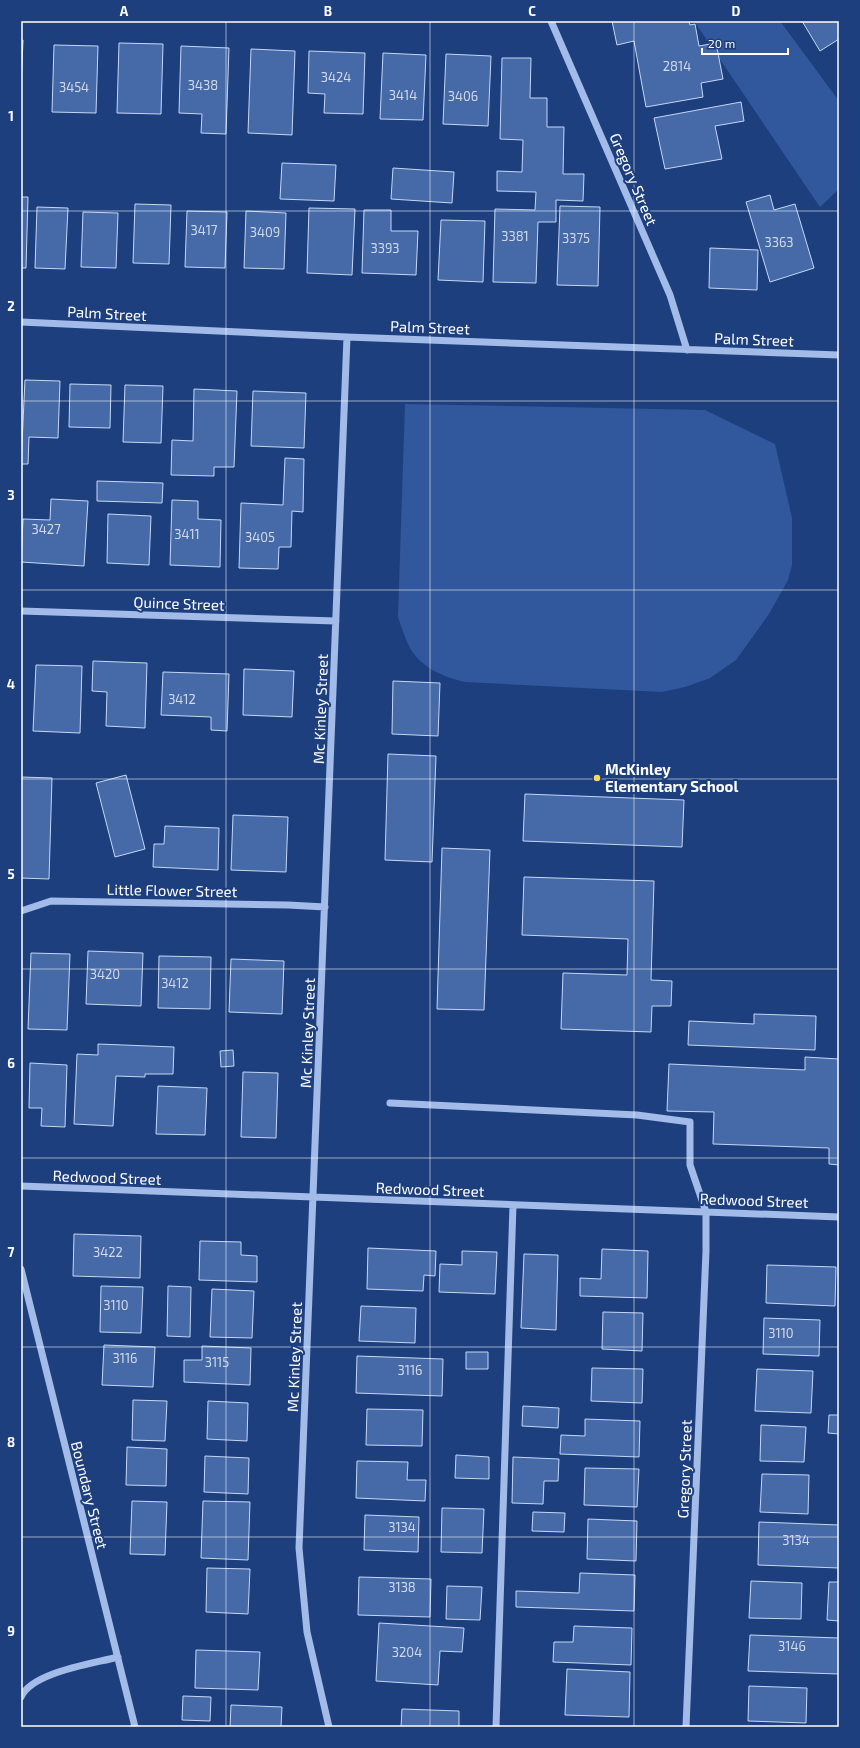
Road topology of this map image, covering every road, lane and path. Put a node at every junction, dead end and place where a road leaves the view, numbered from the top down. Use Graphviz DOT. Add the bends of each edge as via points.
graph roads {
  1 [pos="551,21"];
  2 [pos="21,322"];
  3 [pos="347,337"];
  4 [pos="687,350"];
  5 [pos="839,355"];
  6 [pos="21,611"];
  7 [pos="336,621"];
  8 [pos="325,907"];
  9 [pos="21,911"];
  10 [pos="390,1103"];
  11 [pos="21,1186"];
  12 [pos="313,1197"];
  13 [pos="513,1205"];
  14 [pos="706,1212"];
  15 [pos="839,1216"];
  16 [pos="21,1269"];
  17 [pos="118,1657"];
  18 [pos="21,1697"];
  19 [pos="135,1727"];
  20 [pos="329,1727"];
  21 [pos="496,1727"];
  22 [pos="686,1727"];
  1 -- 4 [label="street, Gregory Street" via="670,295"];
  2 -- 3 [label="street, Palm Street"];
  3 -- 4 [label="street, Palm Street"];
  3 -- 7 [label="street, Mc Kinley Street"];
  4 -- 5 [label="street, Palm Street"];
  6 -- 7 [label="street, Quince Street"];
  7 -- 8 [label="street, Mc Kinley Street"];
  8 -- 9 [label="street, Little Flower Street" via="51,901"];
  8 -- 12 [label="street, Mc Kinley Street"];
  10 -- 14 [label="street, Gregory Street" via="637,1114 690,1122 690,1165"];
  11 -- 12 [label="street, Redwood Street"];
  12 -- 13 [label="street, Redwood Street"];
  12 -- 20 [label="street, Mc Kinley Street" via="299,1548 307,1632"];
  13 -- 14 [label="street, Redwood Street"];
  13 -- 21 [label="street"];
  14 -- 15 [label="street, Redwood Street"];
  14 -- 22 [label="street, Gregory Street"];
  16 -- 17 [label="street, Boundary Street"];
  17 -- 18 [label="street" via="47,1676 24,1690"];
  17 -- 19 [label="street, Boundary Street"];
}
